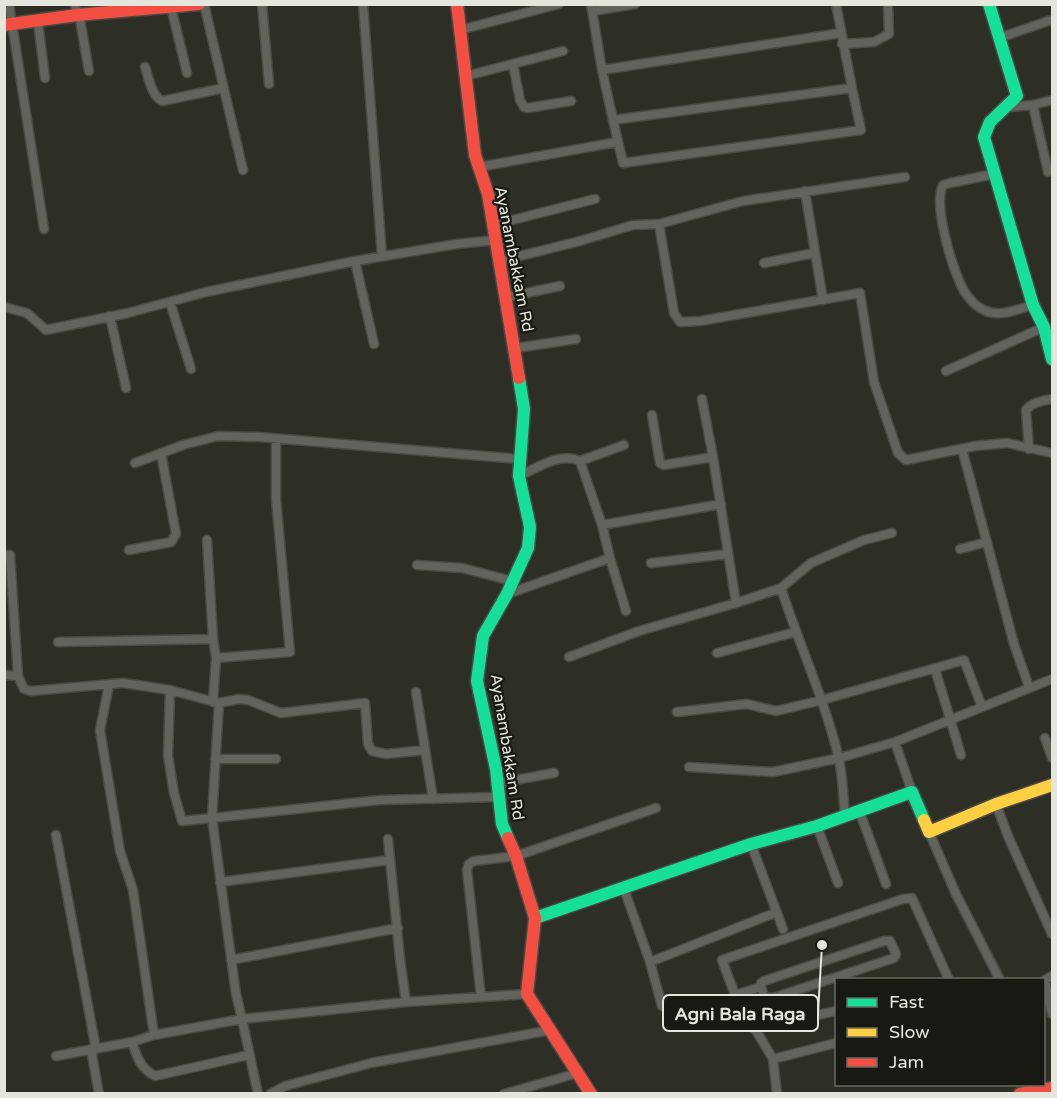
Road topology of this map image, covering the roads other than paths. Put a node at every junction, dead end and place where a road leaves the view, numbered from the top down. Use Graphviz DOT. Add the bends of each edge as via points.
graph roads {
  1 [pos="9,4"];
  2 [pos="202,4"];
  3 [pos="262,4"];
  4 [pos="363,4"];
  5 [pos="457,4"];
  6 [pos="559,4"];
  7 [pos="635,4"];
  8 [pos="836,4"];
  9 [pos="888,4"];
  10 [pos="989,4"];
  11 [pos="171,7"];
  12 [pos="134,8"];
  13 [pos="592,8"];
  14 [pos="77,11"];
  15 [pos="1051,20"];
  16 [pos="38,22"];
  17 [pos="8,25"];
  18 [pos="460,30"];
  19 [pos="841,33"];
  20 [pos="999,38"];
  21 [pos="842,44"];
  22 [pos="563,51"];
  23 [pos="513,64"];
  24 [pos="145,67"];
  25 [pos="602,70"];
  26 [pos="89,71"];
  27 [pos="187,73"];
  28 [pos="465,76"];
  29 [pos="45,78"];
  30 [pos="269,84"];
  31 [pos="224,88"];
  32 [pos="852,88"];
  33 [pos="1053,100"];
  34 [pos="571,102"];
  35 [pos="1033,105"];
  36 [pos="1010,107"];
  37 [pos="612,120"];
  38 [pos="617,142"];
  39 [pos="479,167"];
  40 [pos="243,170"];
  41 [pos="1048,171"];
  42 [pos="994,174"];
  43 [pos="906,177"];
  44 [pos="805,191"];
  45 [pos="595,199"];
  46 [pos="659,224"];
  47 [pos="493,225"];
  48 [pos="44,230"];
  49 [pos="496,240"];
  50 [pos="814,253"];
  51 [pos="382,256"];
  52 [pos="355,261"];
  53 [pos="500,261"];
  54 [pos="764,262"];
  55 [pos="560,286"];
  56 [pos="507,297"];
  57 [pos="823,300"];
  58 [pos="170,302"];
  59 [pos="1033,305"];
  60 [pos="4,307"];
  61 [pos="110,316"];
  62 [pos="1044,327"];
  63 [pos="576,339"];
  64 [pos="374,344"];
  65 [pos="516,348"];
  66 [pos="1053,359"];
  67 [pos="191,369"];
  68 [pos="946,370"];
  69 [pos="126,388"];
  70 [pos="702,399"];
  71 [pos="1053,399"];
  72 [pos="652,415"];
  73 [pos="276,439"];
  74 [pos="624,445"];
  75 [pos="962,449"];
  76 [pos="1029,449"];
  77 [pos="161,453"];
  78 [pos="1053,453"];
  79 [pos="713,457"];
  80 [pos="520,459"];
  81 [pos="580,461"];
  82 [pos="135,463"];
  83 [pos="519,476"];
  84 [pos="721,504"];
  85 [pos="602,525"];
  86 [pos="892,533"];
  87 [pos="207,540"];
  88 [pos="987,542"];
  89 [pos="960,549"];
  90 [pos="129,550"];
  91 [pos="728,554"];
  92 [pos="4,556"];
  93 [pos="610,558"];
  94 [pos="651,562"];
  95 [pos="417,565"];
  96 [pos="512,581"];
  97 [pos="781,588"];
  98 [pos="507,594"];
  99 [pos="736,603"];
  100 [pos="626,611"];
  101 [pos="795,632"];
  102 [pos="213,639"];
  103 [pos="58,642"];
  104 [pos="717,653"];
  105 [pos="568,657"];
  106 [pos="216,658"];
  107 [pos="935,669"];
  108 [pos="4,675"];
  109 [pos="18,676"];
  110 [pos="1053,678"];
  111 [pos="109,685"];
  112 [pos="1029,687"];
  113 [pos="170,690"];
  114 [pos="416,692"];
  115 [pos="822,700"];
  116 [pos="216,703"];
  117 [pos="982,707"];
  118 [pos="677,712"];
  119 [pos="950,720"];
  120 [pos="1045,738"];
  121 [pos="895,742"];
  122 [pos="425,750"];
  123 [pos="961,755"];
  124 [pos="839,758"];
  125 [pos="1053,758"];
  126 [pos="215,759"];
  127 [pos="276,759"];
  128 [pos="689,767"];
  129 [pos="554,773"];
  130 [pos="498,783"];
  131 [pos="1053,785"];
  132 [pos="912,792"];
  133 [pos="499,797"];
  134 [pos="433,799"];
  135 [pos="996,804"];
  136 [pos="656,808"];
  137 [pos="860,810"];
  138 [pos="845,816"];
  139 [pos="212,818"];
  140 [pos="817,826"];
  141 [pos="928,832"];
  142 [pos="56,835"];
  143 [pos="388,839"];
  144 [pos="751,844"];
  145 [pos="516,856"];
  146 [pos="390,860"];
  147 [pos="220,882"];
  148 [pos="838,883"];
  149 [pos="886,884"];
  150 [pos="624,889"];
  151 [pos="777,912"];
  152 [pos="535,918"];
  153 [pos="398,928"];
  154 [pos="783,929"];
  155 [pos="1053,934"];
  156 [pos="231,960"];
  157 [pos="650,962"];
  158 [pos="948,978"];
  159 [pos="999,978"];
  160 [pos="1047,979"];
  161 [pos="762,987"];
  162 [pos="528,994"];
  163 [pos="735,995"];
  164 [pos="481,997"];
  165 [pos="406,1002"];
  166 [pos="662,1006"];
  167 [pos="835,1011"];
  168 [pos="1053,1014"];
  169 [pos="242,1019"];
  170 [pos="754,1029"];
  171 [pos="551,1030"];
  172 [pos="153,1035"];
  173 [pos="132,1042"];
  174 [pos="835,1044"];
  175 [pos="94,1049"];
  176 [pos="249,1055"];
  177 [pos="56,1056"];
  178 [pos="773,1059"];
  179 [pos="578,1073"];
  180 [pos="1053,1088"];
  181 [pos="99,1094"];
  182 [pos="258,1094"];
  183 [pos="270,1094"];
  184 [pos="504,1094"];
  185 [pos="591,1094"];
  186 [pos="777,1094"];
  187 [pos="1020,1094"];
  1 -- 17 [label="street"];
  2 -- 11 [label="street"];
  2 -- 31 [label="street"];
  3 -- 30 [label="street"];
  4 -- 51 [label="street"];
  5 -- 18 [label="street, Ayanambakkam Rd"];
  6 -- 18 [label="street"];
  7 -- 13 [label="street"];
  8 -- 19 [label="street"];
  9 -- 21 [label="street" via="889,34 874,42"];
  10 -- 20 [label="street"];
  11 -- 12 [label="street"];
  11 -- 27 [label="street"];
  12 -- 14 [label="street"];
  13 -- 25 [label="street"];
  14 -- 16 [label="street"];
  14 -- 26 [label="street"];
  15 -- 20 [label="street"];
  16 -- 17 [label="street"];
  16 -- 29 [label="street"];
  17 -- 48 [label="street"];
  18 -- 28 [label="street, Ayanambakkam Rd"];
  19 -- 21 [label="street"];
  19 -- 25 [label="street"];
  20 -- 36 [label="street" via="1017,96"];
  21 -- 32 [label="street"];
  22 -- 23 [label="street"];
  23 -- 28 [label="street"];
  23 -- 34 [label="street" via="524,107"];
  24 -- 31 [label="street" via="158,99"];
  25 -- 37 [label="street"];
  28 -- 39 [label="street, Ayanambakkam Rd" via="474,155"];
  31 -- 40 [label="street"];
  32 -- 37 [label="street"];
  32 -- 38 [label="street" via="861,130 623,163"];
  33 -- 35 [label="street"];
  35 -- 36 [label="street"];
  35 -- 41 [label="street"];
  36 -- 42 [label="street" via="995,114 986,125 984,137"];
  37 -- 38 [label="street"];
  38 -- 39 [label="street"];
  39 -- 47 [label="street, Ayanambakkam Rd"];
  42 -- 59 [label="street"];
  42 -- 59 [label="street" via="943,185 939,200 945,235 960,285 977,306 1006,313"];
  43 -- 44 [label="street"];
  44 -- 46 [label="street" via="743,201"];
  44 -- 50 [label="street"];
  45 -- 47 [label="street"];
  46 -- 53 [label="street" via="633,225"];
  46 -- 57 [label="street" via="674,314 680,321"];
  47 -- 49 [label="street, Ayanambakkam Rd"];
  49 -- 51 [label="street"];
  49 -- 53 [label="street, Ayanambakkam Rd"];
  50 -- 54 [label="street"];
  50 -- 57 [label="street"];
  51 -- 52 [label="street"];
  52 -- 58 [label="street"];
  52 -- 64 [label="street"];
  53 -- 56 [label="street, Ayanambakkam Rd"];
  55 -- 56 [label="street"];
  56 -- 65 [label="street, Ayanambakkam Rd"];
  57 -- 75 [label="street" via="860,293 873,382 898,453 906,460"];
  58 -- 61 [label="street"];
  58 -- 67 [label="street"];
  59 -- 62 [label="street"];
  60 -- 61 [label="street" via="27,313 46,330"];
  61 -- 69 [label="street"];
  62 -- 66 [label="street"];
  62 -- 68 [label="street"];
  63 -- 65 [label="street"];
  65 -- 80 [label="street, Ayanambakkam Rd" via="525,409"];
  70 -- 79 [label="street"];
  71 -- 76 [label="street" via="1035,403 1026,410"];
  72 -- 79 [label="street" via="660,463"];
  73 -- 77 [label="street" via="218,436"];
  73 -- 80 [label="street"];
  73 -- 106 [label="street" via="276,499 290,652"];
  74 -- 81 [label="street"];
  75 -- 76 [label="street" via="1007,443"];
  75 -- 88 [label="street"];
  76 -- 78 [label="street"];
  77 -- 82 [label="street"];
  77 -- 90 [label="street" via="176,534 171,542"];
  79 -- 84 [label="street"];
  80 -- 83 [label="street, Ayanambakkam Rd"];
  81 -- 83 [label="street" via="557,459"];
  81 -- 85 [label="street"];
  83 -- 96 [label="street, Ayanambakkam Rd" via="530,527 528,548"];
  84 -- 85 [label="street"];
  84 -- 91 [label="street"];
  85 -- 93 [label="street"];
  86 -- 97 [label="street" via="864,540 811,563"];
  87 -- 102 [label="street"];
  88 -- 89 [label="street"];
  88 -- 112 [label="street"];
  91 -- 94 [label="street"];
  91 -- 99 [label="street"];
  92 -- 109 [label="street" via="10,555"];
  93 -- 98 [label="street"];
  93 -- 100 [label="street"];
  95 -- 96 [label="street" via="462,568"];
  96 -- 98 [label="street, Ayanambakkam Rd"];
  97 -- 99 [label="street"];
  97 -- 101 [label="street"];
  98 -- 130 [label="street, Ayanambakkam Rd" via="483,636 477,681"];
  99 -- 105 [label="street" via="639,631"];
  101 -- 104 [label="street"];
  101 -- 115 [label="street"];
  102 -- 103 [label="street"];
  102 -- 106 [label="street"];
  106 -- 116 [label="street"];
  107 -- 115 [label="street"];
  107 -- 117 [label="street" via="964,660"];
  107 -- 119 [label="street"];
  108 -- 109 [label="street"];
  109 -- 111 [label="street" via="24,689 31,691"];
  110 -- 112 [label="street"];
  111 -- 113 [label="street" via="123,683"];
  111 -- 172 [label="street" via="100,730 120,851 133,890"];
  112 -- 117 [label="street"];
  113 -- 116 [label="street"];
  113 -- 139 [label="street" via="168,756 182,821"];
  114 -- 122 [label="street"];
  115 -- 118 [label="street" via="776,711 747,704"];
  115 -- 124 [label="street"];
  116 -- 122 [label="street" via="248,699 281,712 365,703 372,751 386,754"];
  116 -- 126 [label="street"];
  117 -- 119 [label="street"];
  119 -- 121 [label="street"];
  119 -- 123 [label="street"];
  120 -- 125 [label="street"];
  121 -- 124 [label="street"];
  121 -- 132 [label="street"];
  122 -- 134 [label="street"];
  124 -- 128 [label="street" via="773,772"];
  124 -- 138 [label="street"];
  126 -- 127 [label="street"];
  126 -- 139 [label="street"];
  129 -- 130 [label="street"];
  130 -- 133 [label="street, Ayanambakkam Rd"];
  131 -- 135 [label="street"];
  132 -- 137 [label="street"];
  132 -- 141 [label="street"];
  133 -- 134 [label="street"];
  133 -- 145 [label="street, Ayanambakkam Rd" via="502,824"];
  134 -- 139 [label="street" via="380,800"];
  135 -- 141 [label="street"];
  135 -- 155 [label="street"];
  136 -- 145 [label="street"];
  137 -- 138 [label="street"];
  137 -- 149 [label="street"];
  138 -- 140 [label="street"];
  139 -- 147 [label="street"];
  140 -- 144 [label="street"];
  140 -- 148 [label="street"];
  141 -- 159 [label="street"];
  142 -- 175 [label="street"];
  143 -- 146 [label="street"];
  144 -- 150 [label="street"];
  144 -- 151 [label="street"];
  145 -- 152 [label="street, Ayanambakkam Rd"];
  145 -- 164 [label="street" via="474,861 467,870"];
  146 -- 147 [label="street"];
  146 -- 153 [label="street"];
  147 -- 156 [label="street"];
  150 -- 152 [label="street"];
  150 -- 157 [label="street"];
  151 -- 154 [label="street"];
  151 -- 157 [label="street"];
  152 -- 162 [label="street, Ayanambakkam Rd"];
  153 -- 156 [label="street"];
  153 -- 165 [label="street"];
  156 -- 169 [label="street"];
  157 -- 166 [label="street"];
  158 -- 163 [label="street" via="915,901 908,898 722,960"];
  160 -- 168 [label="street"];
  161 -- 161 [label="street" via="764,981 884,941 890,941 896,954 894,958 776,997 764,996"];
  161 -- 163 [label="street"];
  162 -- 164 [label="street"];
  162 -- 171 [label="street"];
  163 -- 170 [label="street"];
  164 -- 165 [label="street"];
  165 -- 169 [label="street"];
  167 -- 170 [label="street"];
  169 -- 172 [label="street"];
  169 -- 176 [label="street"];
  170 -- 178 [label="street"];
  171 -- 179 [label="street"];
  171 -- 183 [label="street" via="371,1062 285,1086"];
  172 -- 173 [label="street"];
  173 -- 175 [label="street"];
  173 -- 176 [label="street" via="138,1061 155,1076"];
  174 -- 178 [label="street"];
  175 -- 177 [label="street"];
  175 -- 181 [label="street"];
  176 -- 182 [label="street"];
  178 -- 186 [label="street"];
  179 -- 184 [label="street"];
  179 -- 185 [label="street"];
  180 -- 187 [label="street"];
}
